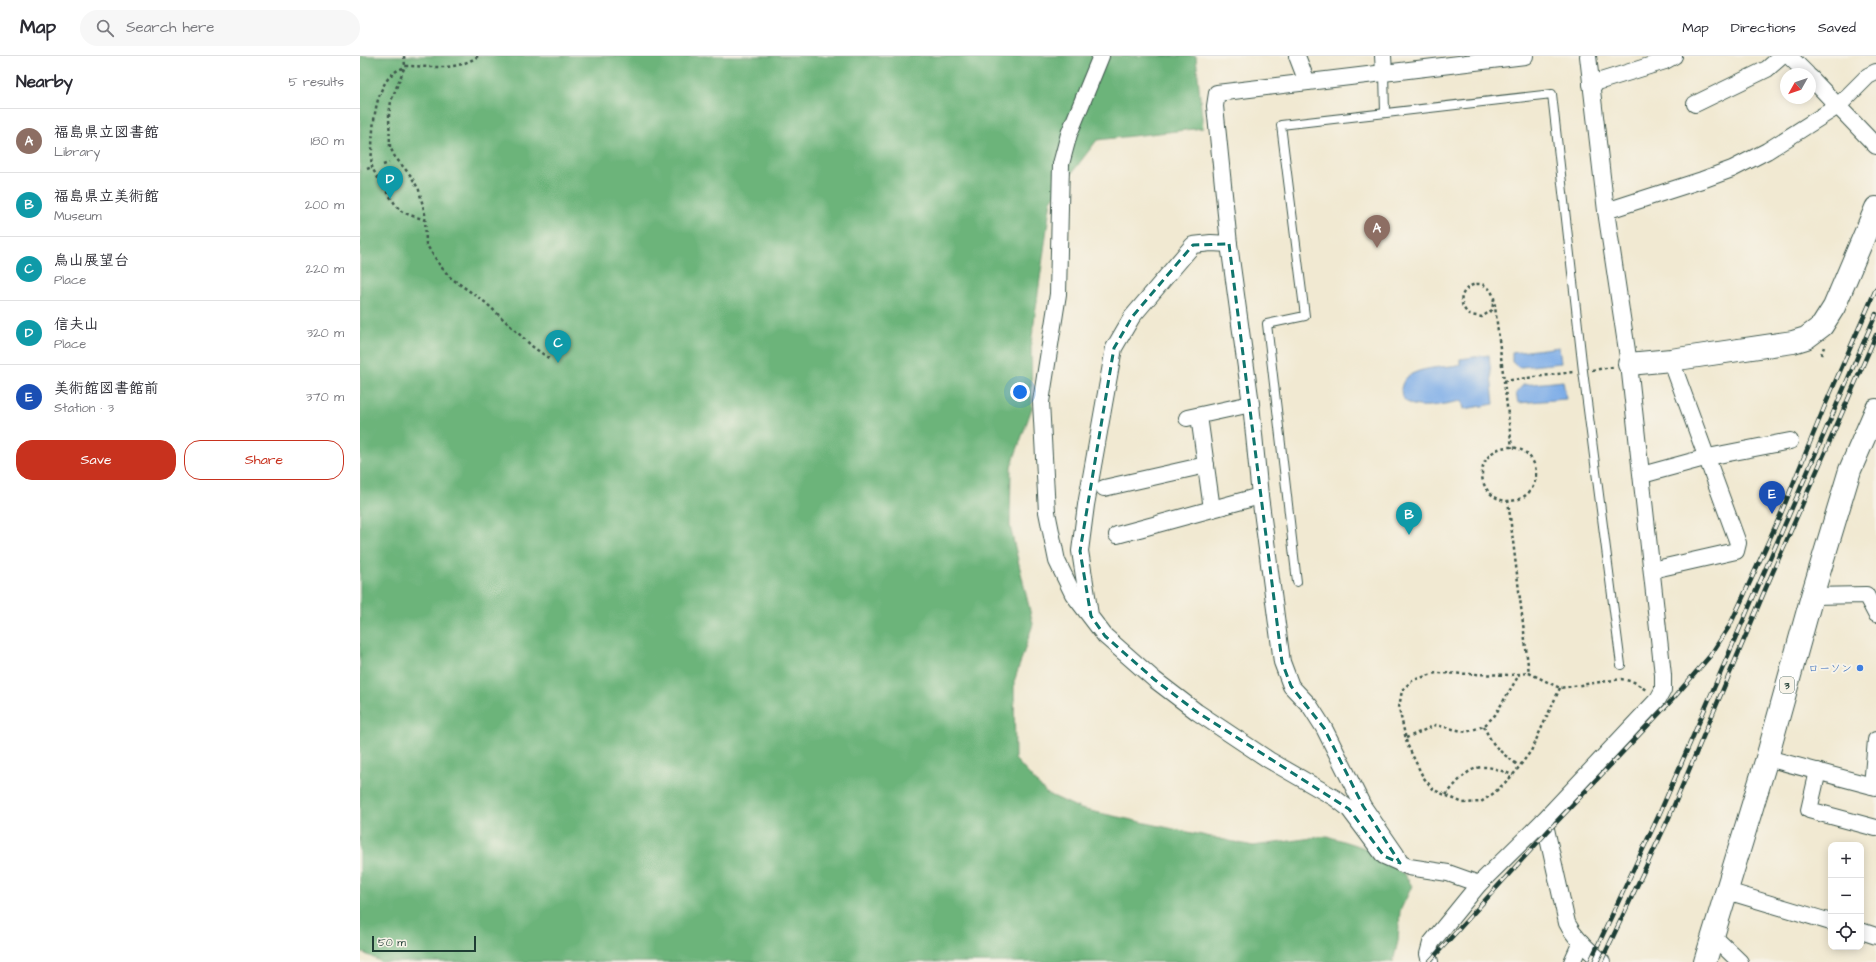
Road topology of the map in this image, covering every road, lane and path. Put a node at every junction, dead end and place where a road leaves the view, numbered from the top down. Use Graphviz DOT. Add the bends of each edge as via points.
graph roads {
  1 [pos="404,56"];
  2 [pos="478,56"];
  3 [pos="1102,56"];
  4 [pos="1297,56"];
  5 [pos="1383,56"];
  6 [pos="1524,56"];
  7 [pos="1588,56"];
  8 [pos="1674,56"];
  9 [pos="1782,56"];
  10 [pos="1789,56"];
  11 [pos="404,67"];
  12 [pos="1801,68"];
  13 [pos="1384,72"];
  14 [pos="1876,72"];
  15 [pos="1307,82"];
  16 [pos="1816,83"];
  17 [pos="1591,84"];
  18 [pos="1695,104"];
  19 [pos="1838,106"];
  20 [pos="1385,113"];
  21 [pos="1876,146"];
  22 [pos="389,163"];
  23 [pos="383,165"];
  24 [pos="372,168"];
  25 [pos="367,169"];
  26 [pos="1876,208"];
  27 [pos="1606,211"];
  28 [pos="425,220"];
  29 [pos="1229,244"];
  30 [pos="1494,298"];
  31 [pos="550,358"];
  32 [pos="1671,360"];
  33 [pos="1629,364"];
  34 [pos="1583,371"];
  35 [pos="1504,382"];
  36 [pos="1251,404"];
  37 [pos="1876,410"];
  38 [pos="1790,441"];
  39 [pos="1512,448"];
  40 [pos="1708,457"];
  41 [pos="1206,465"];
  42 [pos="1642,475"];
  43 [pos="1104,488"];
  44 [pos="1260,496"];
  45 [pos="1508,500"];
  46 [pos="1212,509"];
  47 [pos="1118,535"];
  48 [pos="1652,570"];
  49 [pos="1297,582"];
  50 [pos="1812,596"];
  51 [pos="1876,614"];
  52 [pos="1091,616"];
  53 [pos="1621,665"];
  54 [pos="1529,673"];
  55 [pos="1519,674"];
  56 [pos="1560,688"];
  57 [pos="1658,699"];
  58 [pos="1484,726"];
  59 [pos="1406,738"];
  60 [pos="1876,740"];
  61 [pos="1767,758"];
  62 [pos="1519,766"];
  63 [pos="1818,771"];
  64 [pos="1513,774"];
  65 [pos="1874,786"];
  66 [pos="1446,795"];
  67 [pos="1544,820"];
  68 [pos="1876,828"];
  69 [pos="1400,863"];
  70 [pos="1479,884"];
  71 [pos="1727,891"];
  72 [pos="1828,921"];
  73 [pos="1864,932"];
  74 [pos="1712,935"];
  75 [pos="1876,936"];
  76 [pos="1581,942"];
  77 [pos="1430,962"];
  78 [pos="1572,962"];
  79 [pos="1602,962"];
  80 [pos="1705,962"];
  81 [pos="1740,962"];
  1 -- 11 [label="path"];
  2 -- 11 [label="path" via="457,66"];
  3 -- 52 [label="street" via="1069,134 1061,164 1058,294 1041,402 1047,512 1057,561 1073,594"];
  4 -- 15 [label="street"];
  5 -- 13 [label="street"];
  6 -- 13 [label="street"];
  7 -- 17 [label="street"];
  8 -- 17 [label="street"];
  9 -- 18 [label="street" via="1767,69"];
  10 -- 12 [label="street"];
  11 -- 24 [label="path" via="388,78 382,88 373,123"];
  11 -- 28 [label="path" via="391,101 390,147 419,190"];
  13 -- 15 [label="street"];
  13 -- 20 [label="lane"];
  14 -- 19 [label="street" via="1868,76"];
  15 -- 29 [label="street" via="1217,94 1215,106"];
  16 -- 19 [label="street"];
  17 -- 27 [label="street"];
  19 -- 21 [label="street"];
  19 -- 27 [label="street" via="1793,136 1732,169"];
  20 -- 34 [label="lane" via="1552,94"];
  20 -- 49 [label="lane" via="1281,124 1305,316 1268,324"];
  22 -- 23 [label="path"];
  24 -- 25 [label="path"];
  24 -- 28 [label="path" via="376,178 400,210"];
  26 -- 32 [label="main road" via="1834,307 1822,326 1806,338"];
  27 -- 33 [label="street"];
  28 -- 31 [label="path" via="426,244 441,267 451,278 486,303 533,347"];
  29 -- 36 [label="street"];
  29 -- 52 [label="street" via="1193,245 1132,317 1114,348 1080,551"];
  30 -- 30 [label="path" via="1492,310 1482,317 1470,315 1462,307 1461,301 1465,290 1474,284 1485,286 1493,293"];
  30 -- 35 [label="path"];
  32 -- 33 [label="main road"];
  32 -- 40 [label="street"];
  33 -- 34 [label="path"];
  33 -- 42 [label="street"];
  34 -- 35 [label="path"];
  34 -- 53 [label="lane"];
  35 -- 39 [label="path"];
  36 -- 41 [label="street" via="1193,417"];
  36 -- 44 [label="street"];
  37 -- 50 [label="main road, 3 / 3" via="1850,470"];
  38 -- 40 [label="street"];
  39 -- 45 [label="path" via="1526,454 1535,474 1534,482 1526,495"];
  39 -- 45 [label="path" via="1504,448 1490,455 1482,469 1487,490 1499,499"];
  40 -- 42 [label="street"];
  40 -- 48 [label="street" via="1735,531 1738,542 1736,551"];
  41 -- 43 [label="street"];
  41 -- 46 [label="street"];
  42 -- 48 [label="street"];
  44 -- 46 [label="street"];
  44 -- 69 [label="street" via="1282,662 1291,686 1310,706 1324,728 1362,806"];
  45 -- 54 [label="path"];
  46 -- 47 [label="street"];
  48 -- 57 [label="street" via="1663,674 1663,690"];
  50 -- 51 [label="street" via="1866,595"];
  50 -- 61 [label="main road, 3 / 3"];
  52 -- 69 [label="street" via="1105,636 1155,680 1191,707 1269,760 1335,798 1349,809 1384,856"];
  54 -- 55 [label="path"];
  54 -- 56 [label="path"];
  55 -- 58 [label="path" via="1495,715"];
  55 -- 59 [label="path" via="1436,673 1413,680 1402,690 1399,708"];
  56 -- 57 [label="path" via="1620,679 1634,682"];
  56 -- 62 [label="path" via="1531,751"];
  57 -- 67 [label="street"];
  58 -- 59 [label="path" via="1466,732 1436,725"];
  58 -- 62 [label="path" via="1495,748"];
  59 -- 66 [label="path" via="1423,777 1434,790"];
  60 -- 65 [label="street"];
  61 -- 63 [label="street"];
  61 -- 71 [label="main road, 3 / 3"];
  62 -- 64 [label="path"];
  63 -- 65 [label="street"];
  63 -- 68 [label="street" via="1809,810"];
  64 -- 66 [label="path" via="1483,766 1471,771"];
  64 -- 66 [label="path" via="1481,802 1463,803"];
  67 -- 70 [label="street"];
  67 -- 76 [label="street" via="1567,923"];
  69 -- 70 [label="street" via="1409,867 1448,873"];
  70 -- 77 [label="street" via="1431,943 1428,954"];
  71 -- 72 [label="street"];
  71 -- 74 [label="main road, 3 / 3"];
  73 -- 75 [label="street"];
  74 -- 80 [label="main road, 3 / 3"];
  74 -- 81 [label="street"];
  76 -- 78 [label="street"];
  76 -- 79 [label="street"];
}
